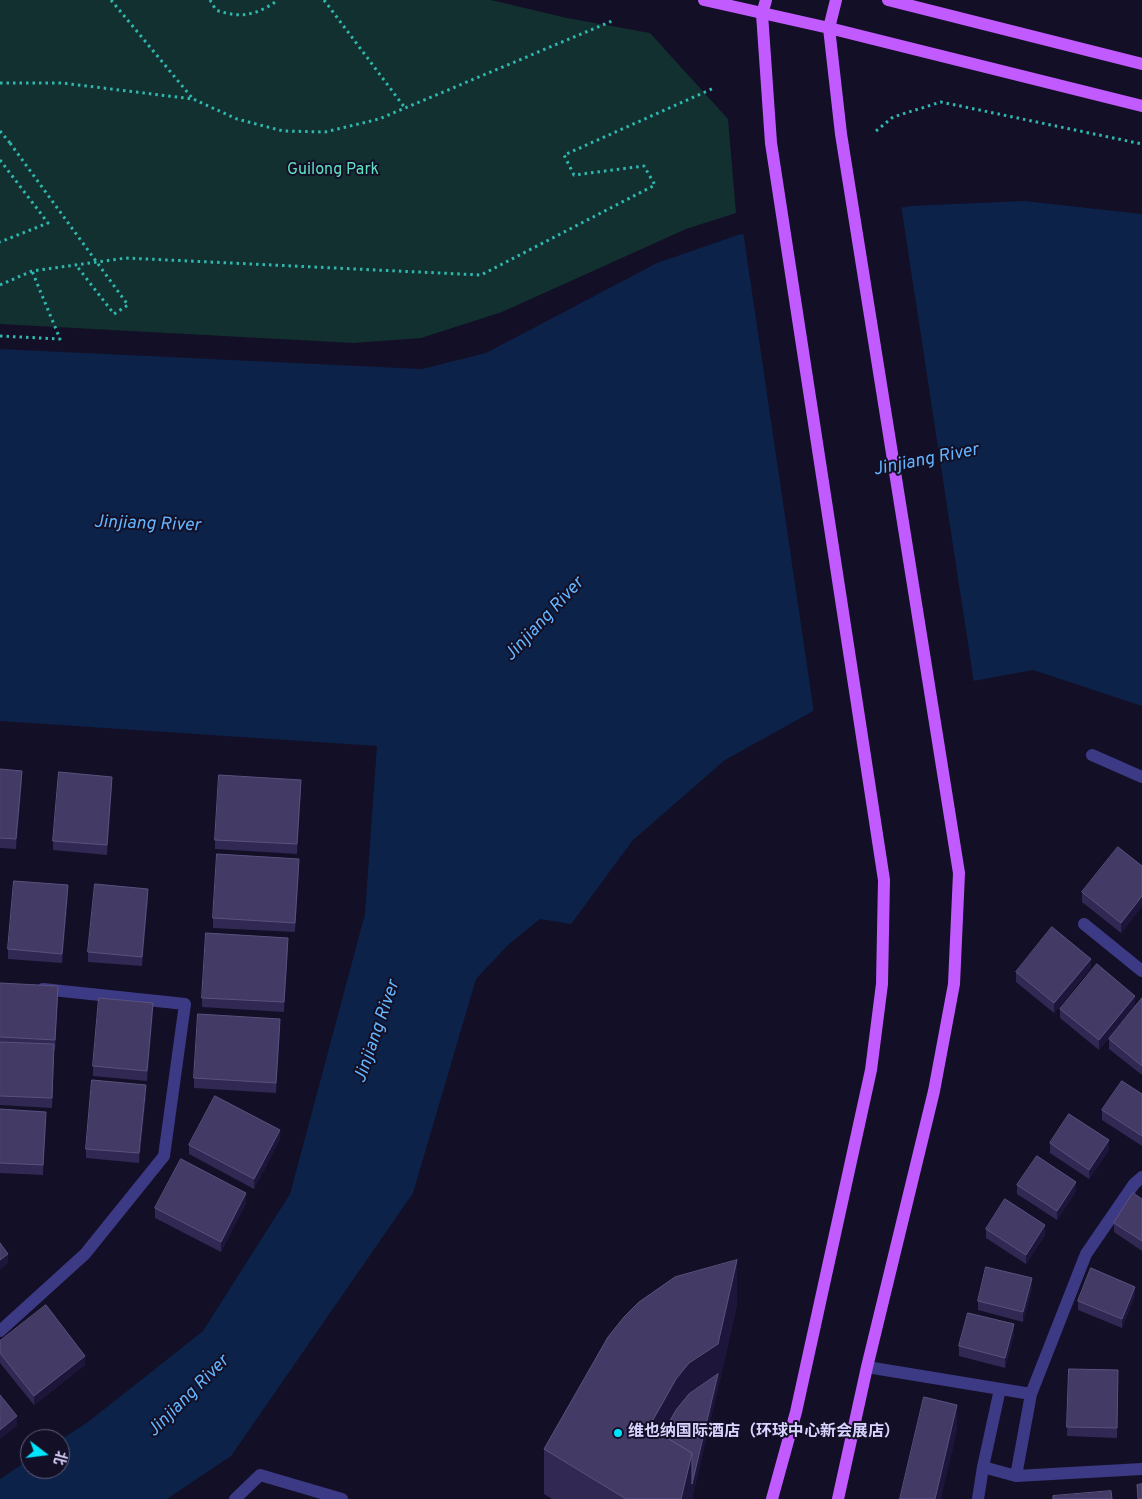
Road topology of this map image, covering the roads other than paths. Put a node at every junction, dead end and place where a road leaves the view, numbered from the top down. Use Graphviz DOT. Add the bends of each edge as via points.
graph roads {
  1 [pos="704,0"];
  2 [pos="766,0"];
  3 [pos="836,0"];
  4 [pos="888,0"];
  5 [pos="762,14"];
  6 [pos="829,28"];
  7 [pos="1142,64"];
  8 [pos="1142,106"];
  9 [pos="1092,755"];
  10 [pos="1142,777"];
  11 [pos="1084,924"];
  12 [pos="1142,971"];
  13 [pos="29,988"];
  14 [pos="1142,1177"];
  15 [pos="0,1330"];
  16 [pos="867,1367"];
  17 [pos="1000,1389"];
  18 [pos="1031,1394"];
  19 [pos="983,1467"];
  20 [pos="1142,1469"];
  21 [pos="1016,1476"];
  22 [pos="235,1499"];
  23 [pos="342,1499"];
  24 [pos="772,1499"];
  25 [pos="838,1499"];
  26 [pos="978,1499"];
  1 -- 5 [label="main road"];
  2 -- 5 [label="main road"];
  3 -- 6 [label="main road"];
  4 -- 7 [label="main road"];
  5 -- 6 [label="main road"];
  5 -- 24 [label="main road" via="771,143 884,880 882,984 872,1070 814,1335"];
  6 -- 8 [label="main road"];
  6 -- 16 [label="main road" via="840,134 959,873 951,1004 934,1091"];
  9 -- 10 [label="street"];
  11 -- 12 [label="street"];
  13 -- 15 [label="street" via="185,1004 164,1156 85,1254"];
  14 -- 18 [label="street" via="1086,1254"];
  16 -- 17 [label="street"];
  16 -- 25 [label="main road"];
  17 -- 18 [label="street"];
  17 -- 19 [label="street"];
  18 -- 21 [label="street"];
  19 -- 21 [label="street"];
  19 -- 26 [label="street"];
  20 -- 21 [label="street"];
  22 -- 23 [label="street" via="260,1475"];
}
